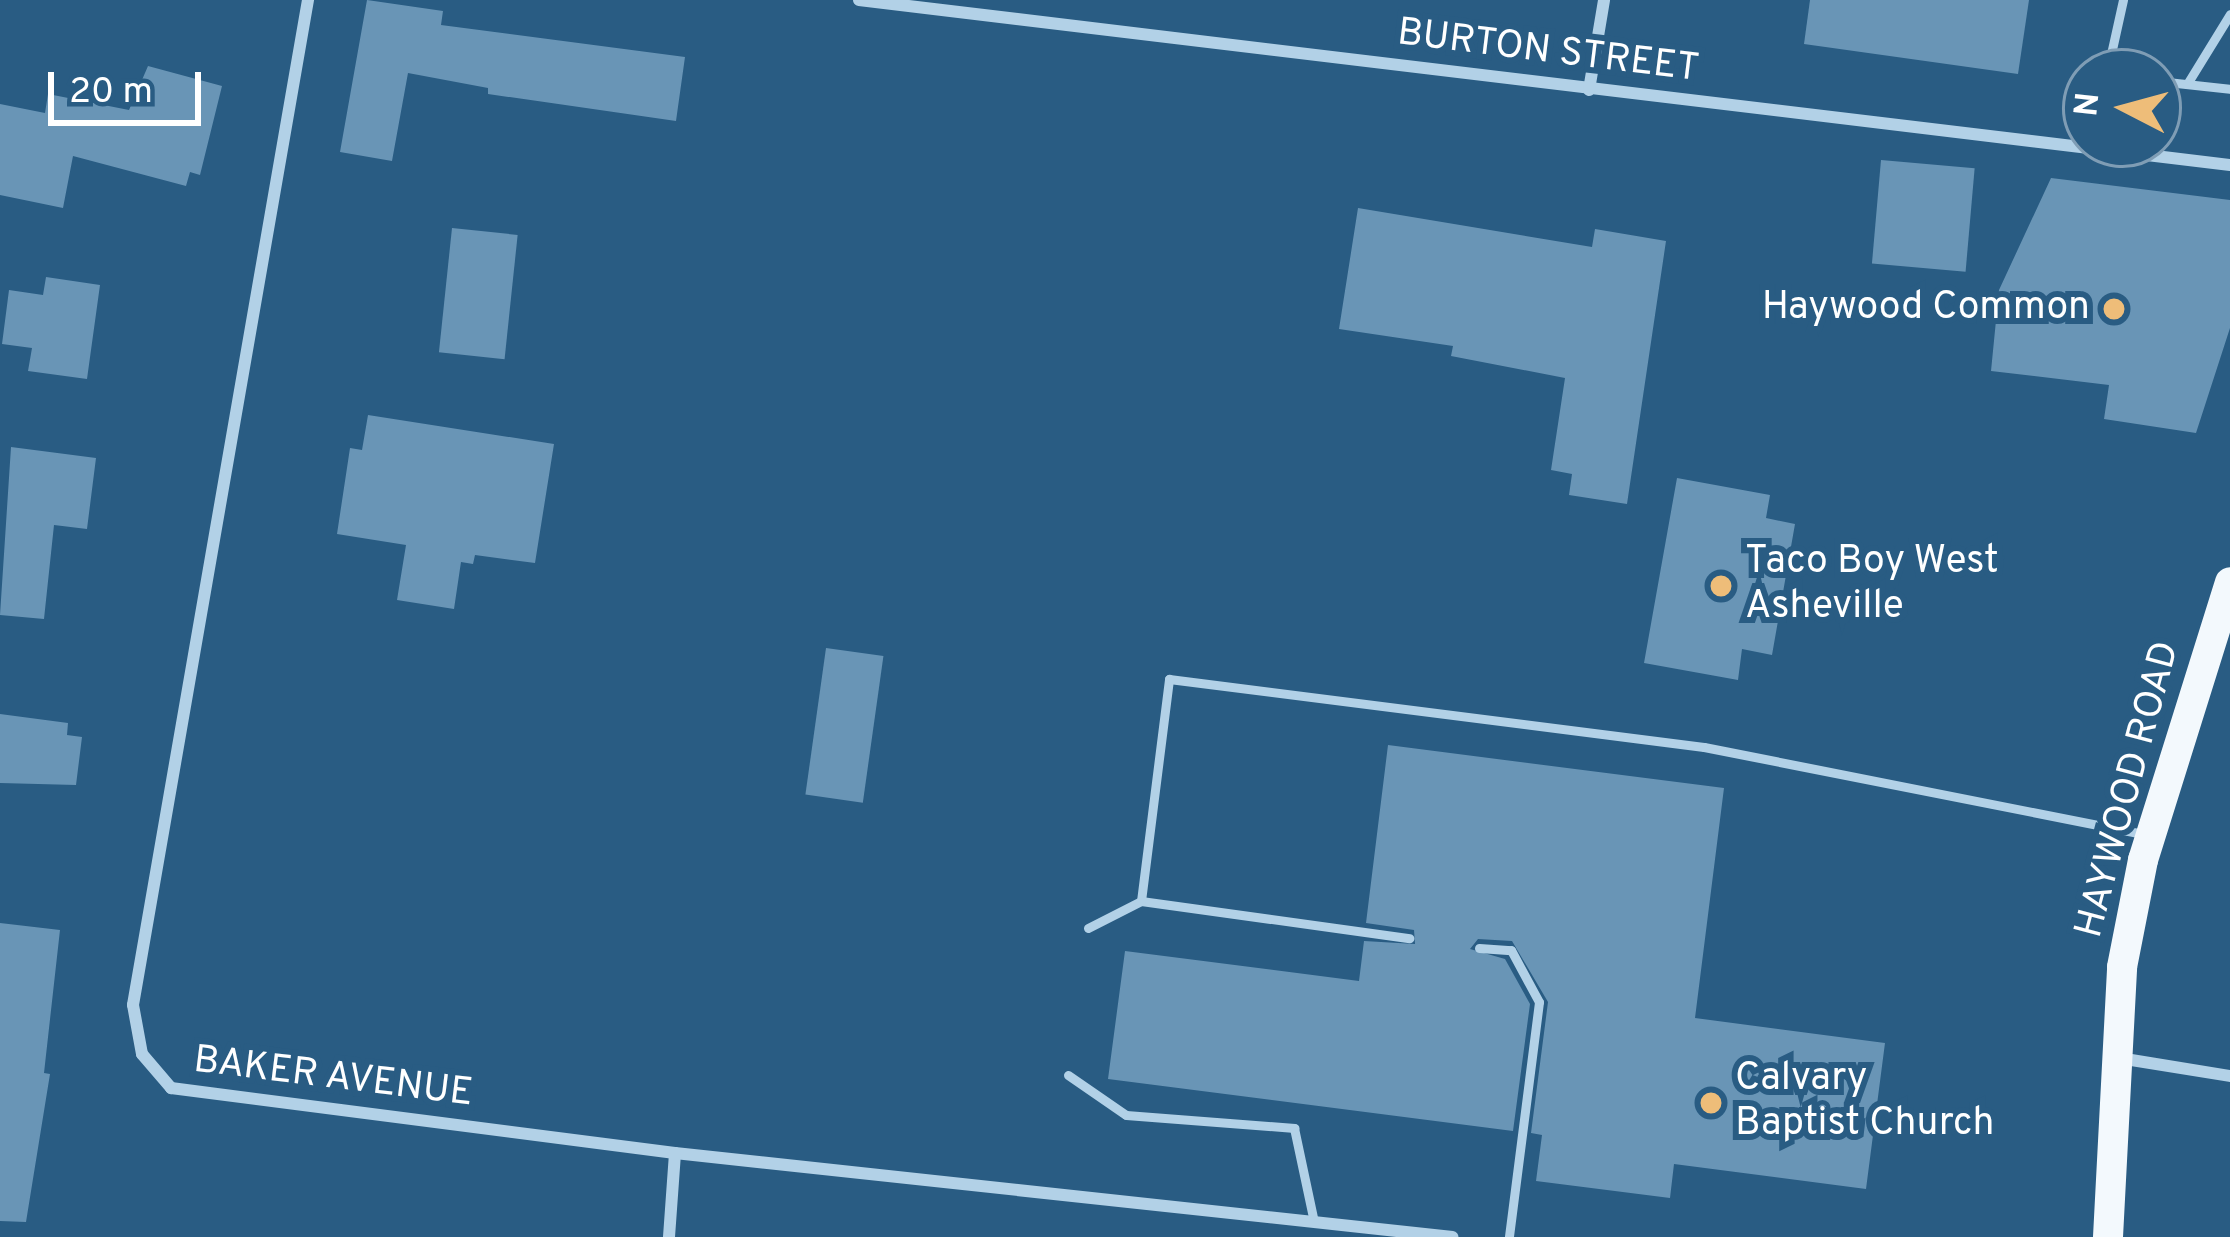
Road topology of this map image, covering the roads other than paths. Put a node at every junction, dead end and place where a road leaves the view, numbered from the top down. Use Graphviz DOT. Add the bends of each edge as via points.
graph roads {
  1 [pos="308,0"];
  2 [pos="860,0"];
  3 [pos="1604,0"];
  4 [pos="2123,0"];
  5 [pos="2230,14"];
  6 [pos="2112,48"];
  7 [pos="2182,83"];
  8 [pos="2187,84"];
  9 [pos="2230,89"];
  10 [pos="1589,90"];
  11 [pos="2062,143"];
  12 [pos="2182,158"];
  13 [pos="2230,165"];
  14 [pos="2230,582"];
  15 [pos="2151,835"];
  16 [pos="1141,901"];
  17 [pos="1088,928"];
  18 [pos="1408,938"];
  19 [pos="1479,948"];
  20 [pos="2112,1057"];
  21 [pos="1068,1075"];
  22 [pos="2230,1076"];
  23 [pos="675,1153"];
  24 [pos="1314,1222"];
  25 [pos="669,1237"];
  26 [pos="1452,1237"];
  27 [pos="1509,1237"];
  28 [pos="2108,1237"];
  1 -- 23 [label="street, BAKER AVENUE" via="134,1005 142,1054 171,1088"];
  2 -- 10 [label="street, BURTON STREET"];
  3 -- 10 [label="street"];
  4 -- 6 [label="lane"];
  5 -- 8 [label="lane"];
  7 -- 8 [label="lane"];
  8 -- 9 [label="lane"];
  10 -- 11 [label="street, BURTON STREET"];
  12 -- 13 [label="street, BURTON STREET"];
  14 -- 15 [label="main road, HAYWOOD ROAD"];
  15 -- 16 [label="lane" via="1704,747 1169,679"];
  15 -- 20 [label="main road, HAYWOOD ROAD"];
  16 -- 17 [label="lane"];
  16 -- 18 [label="lane"];
  19 -- 27 [label="lane" via="1511,950 1539,1002"];
  20 -- 22 [label="street"];
  20 -- 28 [label="main road, HAYWOOD ROAD"];
  21 -- 24 [label="lane" via="1126,1115 1294,1128"];
  23 -- 24 [label="street, BAKER AVENUE"];
  23 -- 25 [label="street"];
  24 -- 26 [label="street, BAKER AVENUE"];
}
